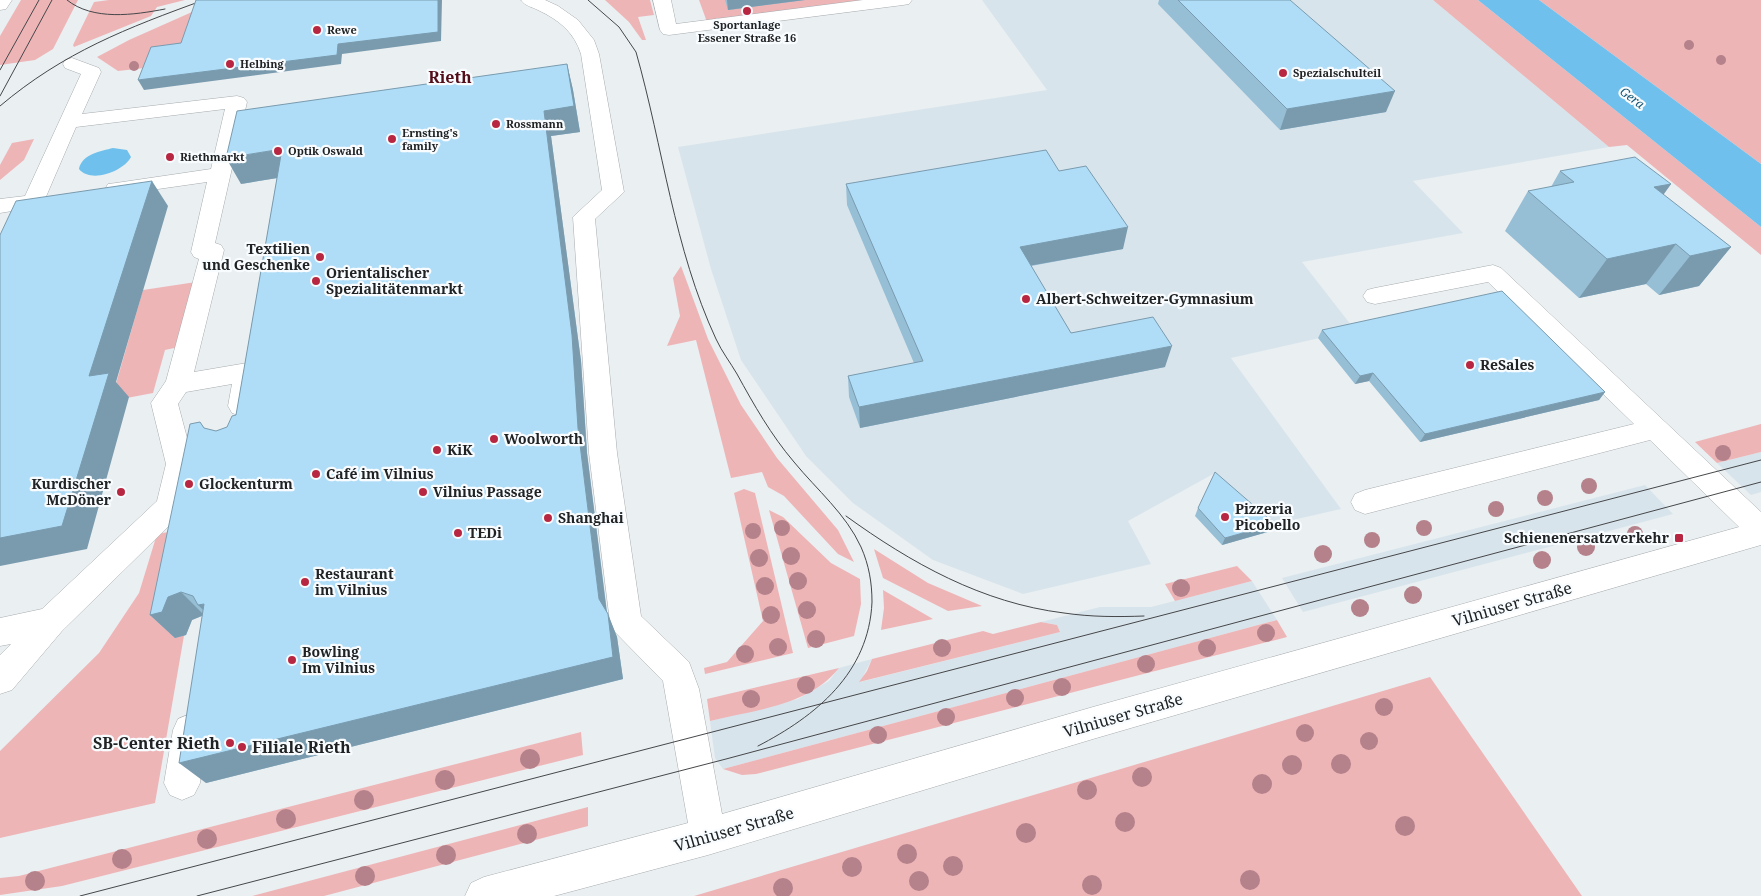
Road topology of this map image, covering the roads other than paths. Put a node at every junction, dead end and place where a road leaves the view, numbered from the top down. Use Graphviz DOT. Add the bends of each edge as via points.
graph roads {
  1 [pos="3,0"];
  2 [pos="530,0"];
  3 [pos="662,0"];
  4 [pos="903,0"];
  5 [pos="0,5"];
  6 [pos="72,64"];
  7 [pos="68,122"];
  8 [pos="220,174"];
  9 [pos="97,192"];
  10 [pos="60,197"];
  11 [pos="34,201"];
  12 [pos="0,206"];
  13 [pos="1375,296"];
  14 [pos="178,384"];
  15 [pos="238,426"];
  16 [pos="1655,429"];
  17 [pos="1365,502"];
  18 [pos="1761,532"];
  19 [pos="51,621"];
  20 [pos="0,632"];
  21 [pos="0,661"];
  22 [pos="0,679"];
  23 [pos="195,698"];
  24 [pos="182,783"];
  25 [pos="708,837"];
  26 [pos="484,896"];
  1 -- 5 [label="street"];
  2 -- 25 [label="street" via="545,6 575,27 583,36 590,54 613,192 584,217 603,453 626,622 677,673"];
  3 -- 4 [label="street" via="669,30"];
  6 -- 7 [label="street" via="92,72"];
  7 -- 8 [label="street" via="237,102"];
  7 -- 11 [label="street"];
  8 -- 9 [label="street"];
  8 -- 14 [label="street" via="202,252 212,250"];
  10 -- 11 [label="street"];
  11 -- 12 [label="street"];
  13 -- 16 [label="street, Vilniuser Straße" via="1493,273"];
  14 -- 15 [label="street" via="247,372"];
  14 -- 19 [label="street" via="164,403 180,464 170,507"];
  16 -- 17 [label="street"];
  16 -- 18 [label="street, Vilniuser Straße"];
  18 -- 25 [label="street, Vilniuser Straße"];
  19 -- 20 [label="street"];
  19 -- 21 [label="street"];
  19 -- 22 [label="street"];
  23 -- 24 [label="street"];
  25 -- 26 [label="street, Vilniuser Straße"];
}
